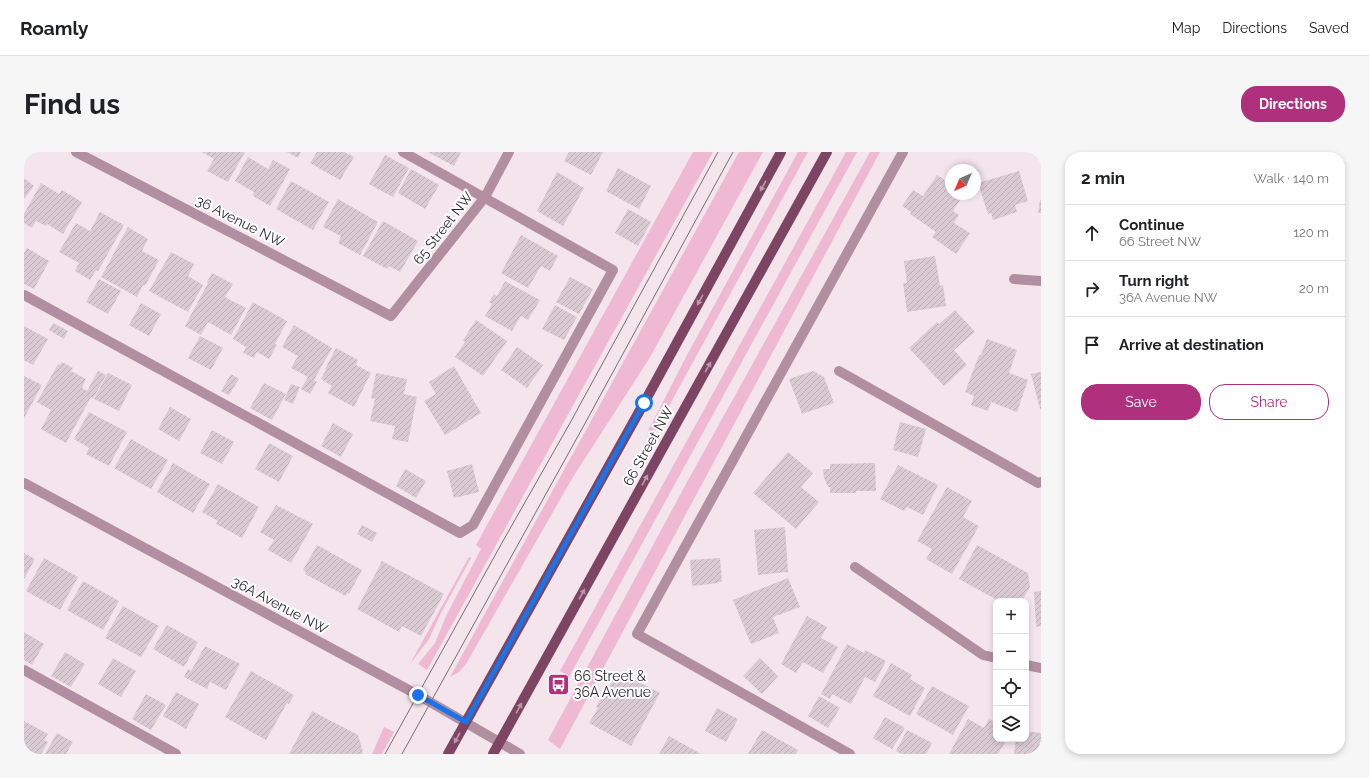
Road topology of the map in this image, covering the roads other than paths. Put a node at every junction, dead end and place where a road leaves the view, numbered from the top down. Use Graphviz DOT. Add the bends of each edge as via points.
graph roads {
  1 [pos="76,152"];
  2 [pos="403,152"];
  3 [pos="509,152"];
  4 [pos="781,152"];
  5 [pos="828,152"];
  6 [pos="903,152"];
  7 [pos="485,197"];
  8 [pos="1014,279"];
  9 [pos="1041,281"];
  10 [pos="24,295"];
  11 [pos="391,316"];
  12 [pos="840,371"];
  13 [pos="1041,482"];
  14 [pos="24,483"];
  15 [pos="854,567"];
  16 [pos="993,657"];
  17 [pos="1029,666"];
  18 [pos="1041,668"];
  19 [pos="24,670"];
  20 [pos="466,722"];
  21 [pos="500,742"];
  22 [pos="176,754"];
  23 [pos="448,754"];
  24 [pos="493,754"];
  25 [pos="520,754"];
  26 [pos="850,754"];
  1 -- 11 [label="street, 36 Avenue NW"];
  2 -- 7 [label="street"];
  3 -- 7 [label="street, 65 Street NW"];
  4 -- 20 [label="main road, 66 Street NW, one-way"];
  21 -- 5 [label="main road, 66 Street NW, one-way"];
  6 -- 26 [label="street" via="638,634"];
  7 -- 10 [label="street" via="613,270 473,525 460,533"];
  7 -- 11 [label="street, 65 Street NW"];
  8 -- 9 [label="street"];
  12 -- 13 [label="street" via="1038,483"];
  14 -- 20 [label="street, 36A Avenue NW"];
  15 -- 16 [label="street" via="983,655"];
  17 -- 18 [label="street"];
  19 -- 22 [label="street"];
  20 -- 21 [label="street, 36A Avenue NW"];
  20 -- 23 [label="main road, 66 Street NW, one-way"];
  21 -- 24 [label="main road, 66 Street NW"];
  21 -- 25 [label="street, 36A Avenue NW"];
}
